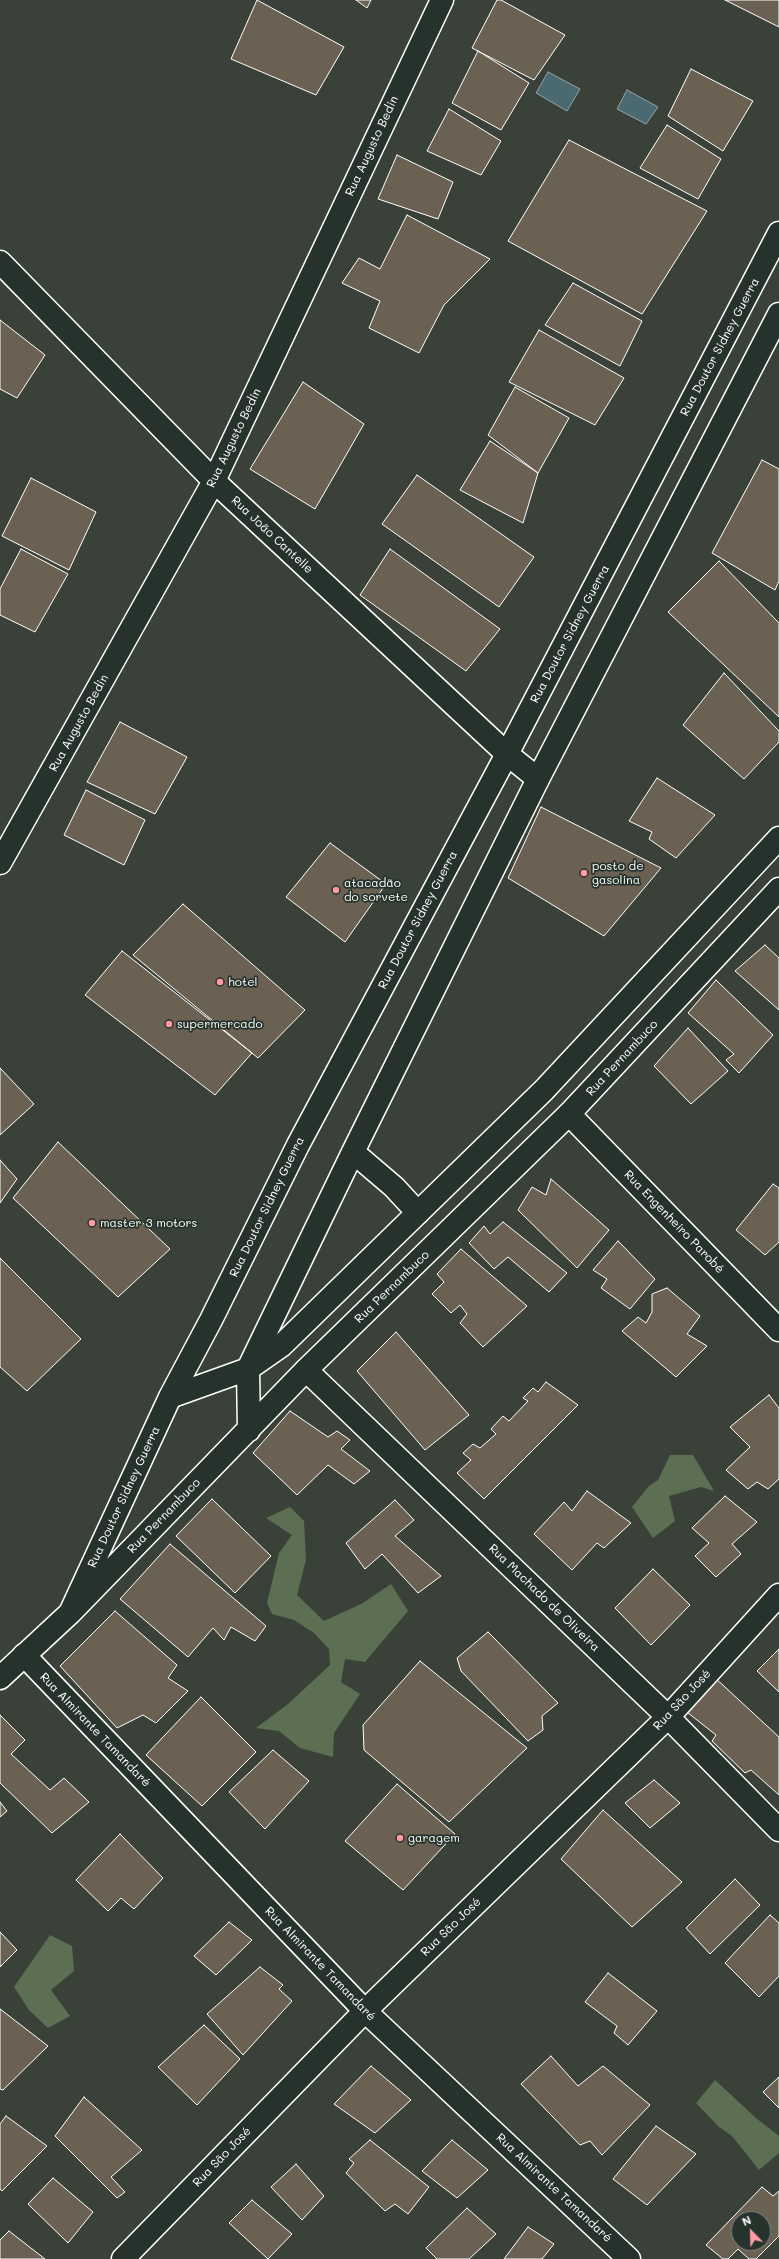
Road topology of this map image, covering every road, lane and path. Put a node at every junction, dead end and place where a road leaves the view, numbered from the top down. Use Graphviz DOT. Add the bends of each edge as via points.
graph roads {
  1 [pos="442,0"];
  2 [pos="779,234"];
  3 [pos="0,262"];
  4 [pos="779,314"];
  5 [pos="214,480"];
  6 [pos="507,754"];
  7 [pos="538,779"];
  8 [pos="779,838"];
  9 [pos="0,863"];
  10 [pos="779,889"];
  11 [pos="569,1114"];
  12 [pos="353,1152"];
  13 [pos="418,1214"];
  14 [pos="779,1330"];
  15 [pos="248,1370"];
  16 [pos="306,1370"];
  17 [pos="170,1397"];
  18 [pos="249,1430"];
  19 [pos="779,1596"];
  20 [pos="70,1613"];
  21 [pos="24,1655"];
  22 [pos="0,1678"];
  23 [pos="668,1717"];
  24 [pos="779,1830"];
  25 [pos="365,2011"];
  26 [pos="123,2259"];
  27 [pos="629,2259"];
  1 -- 5 [label="main road, Rua Augusto Bedin"];
  2 -- 6 [label="main road, Rua Doutor Sidney Guerra"];
  3 -- 5 [label="main road, Rua João Cantelle"];
  4 -- 7 [label="main road"];
  5 -- 6 [label="main road, Rua João Cantelle"];
  5 -- 9 [label="main road, Rua Augusto Bedin"];
  6 -- 7 [label="main road, Rua João Cantelle"];
  6 -- 17 [label="main road, Rua Doutor Sidney Guerra" via="298,1145"];
  7 -- 12 [label="main road"];
  8 -- 13 [label="main road" via="544,1090"];
  10 -- 11 [label="main road, Rua Pernambuco"];
  11 -- 14 [label="main road, Rua Engenheiro Parobé"];
  11 -- 16 [label="main road, Rua Pernambuco"];
  12 -- 13 [label="main road" via="394,1188"];
  12 -- 15 [label="main road"];
  13 -- 15 [label="main road" via="281,1346"];
  15 -- 17 [label="main road"];
  15 -- 18 [label="main road"];
  16 -- 18 [label="main road, Rua Pernambuco"];
  16 -- 23 [label="main road, Rua Machado de Oliveira"];
  17 -- 20 [label="main road, Rua Doutor Sidney Guerra"];
  18 -- 20 [label="main road, Rua Pernambuco"];
  19 -- 23 [label="main road, Rua São José"];
  20 -- 21 [label="main road, Rua Pernambuco"];
  21 -- 22 [label="main road, Rua Pernambuco"];
  21 -- 25 [label="main road, Rua Almirante Tamandaré"];
  23 -- 24 [label="main road, Rua Machado de Oliveira"];
  23 -- 25 [label="main road, Rua São José"];
  25 -- 26 [label="main road, Rua São José"];
  25 -- 27 [label="main road, Rua Almirante Tamandaré"];
}
